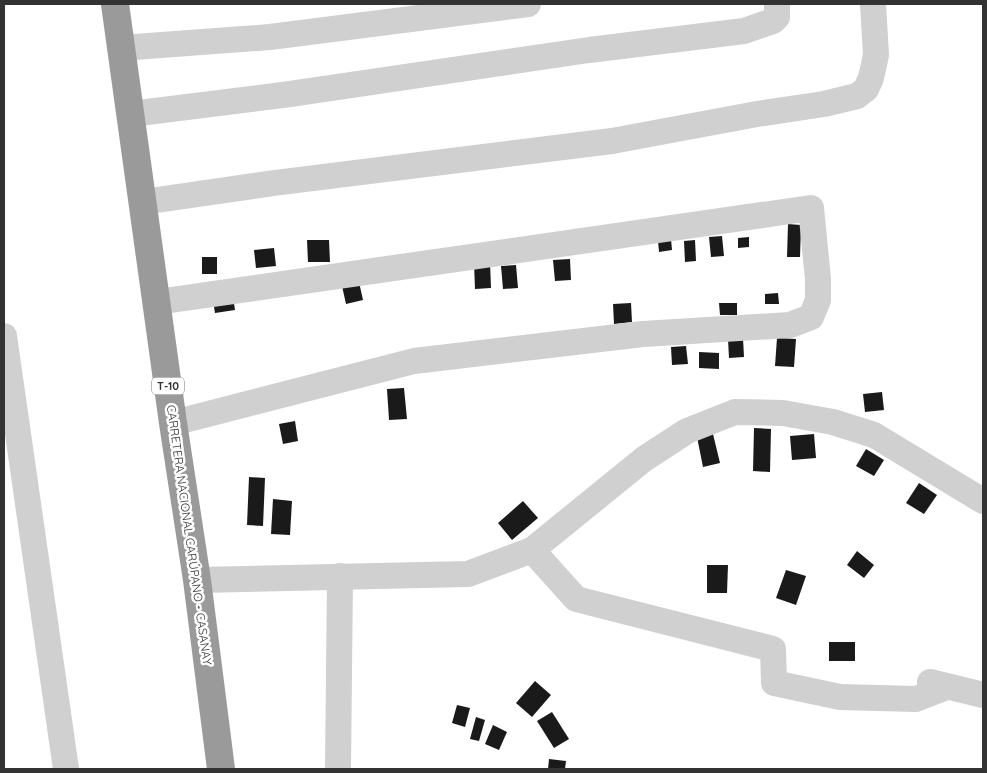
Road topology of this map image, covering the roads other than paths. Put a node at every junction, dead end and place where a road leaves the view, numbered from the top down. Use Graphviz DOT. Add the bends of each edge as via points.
graph roads {
  1 [pos="115,4"];
  2 [pos="528,4"];
  3 [pos="777,4"];
  4 [pos="873,4"];
  5 [pos="121,48"];
  6 [pos="130,114"];
  7 [pos="143,202"];
  8 [pos="157,302"];
  9 [pos="4,336"];
  10 [pos="173,423"];
  11 [pos="983,501"];
  12 [pos="532,550"];
  13 [pos="340,576"];
  14 [pos="197,580"];
  15 [pos="922,680"];
  16 [pos="947,686"];
  17 [pos="983,695"];
  18 [pos="66,769"];
  19 [pos="221,769"];
  20 [pos="338,769"];
  1 -- 5 [label="highway, CARRETERA NACIONAL CARÚPANO - CASANAY / T-10"];
  2 -- 5 [label="street" via="270,37"];
  3 -- 6 [label="street" via="777,16 773,21 744,31"];
  4 -- 7 [label="street" via="876,55 866,89 856,96 612,141"];
  5 -- 6 [label="highway, CARRETERA NACIONAL CARÚPANO - CASANAY / T-10"];
  6 -- 7 [label="highway, CARRETERA NACIONAL CARÚPANO - CASANAY / T-10"];
  7 -- 8 [label="highway, CARRETERA NACIONAL CARÚPANO - CASANAY / T-10"];
  8 -- 10 [label="highway, CARRETERA NACIONAL CARÚPANO - CASANAY / T-10"];
  8 -- 10 [label="street" via="811,208 818,300 811,317 790,325 643,334 414,361"];
  9 -- 18 [label="street"];
  10 -- 14 [label="highway, CARRETERA NACIONAL CARÚPANO - CASANAY / T-10"];
  11 -- 12 [label="street" via="874,435 833,422 783,413 735,412 688,431 644,459"];
  12 -- 13 [label="street" via="468,574"];
  12 -- 16 [label="street" via="576,600 773,649 774,683 840,697 916,699"];
  13 -- 14 [label="street"];
  13 -- 20 [label="street"];
  14 -- 19 [label="highway, CARRETERA NACIONAL CARÚPANO - CASANAY / T-10"];
  15 -- 16 [label="street"];
  16 -- 17 [label="street"];
}
